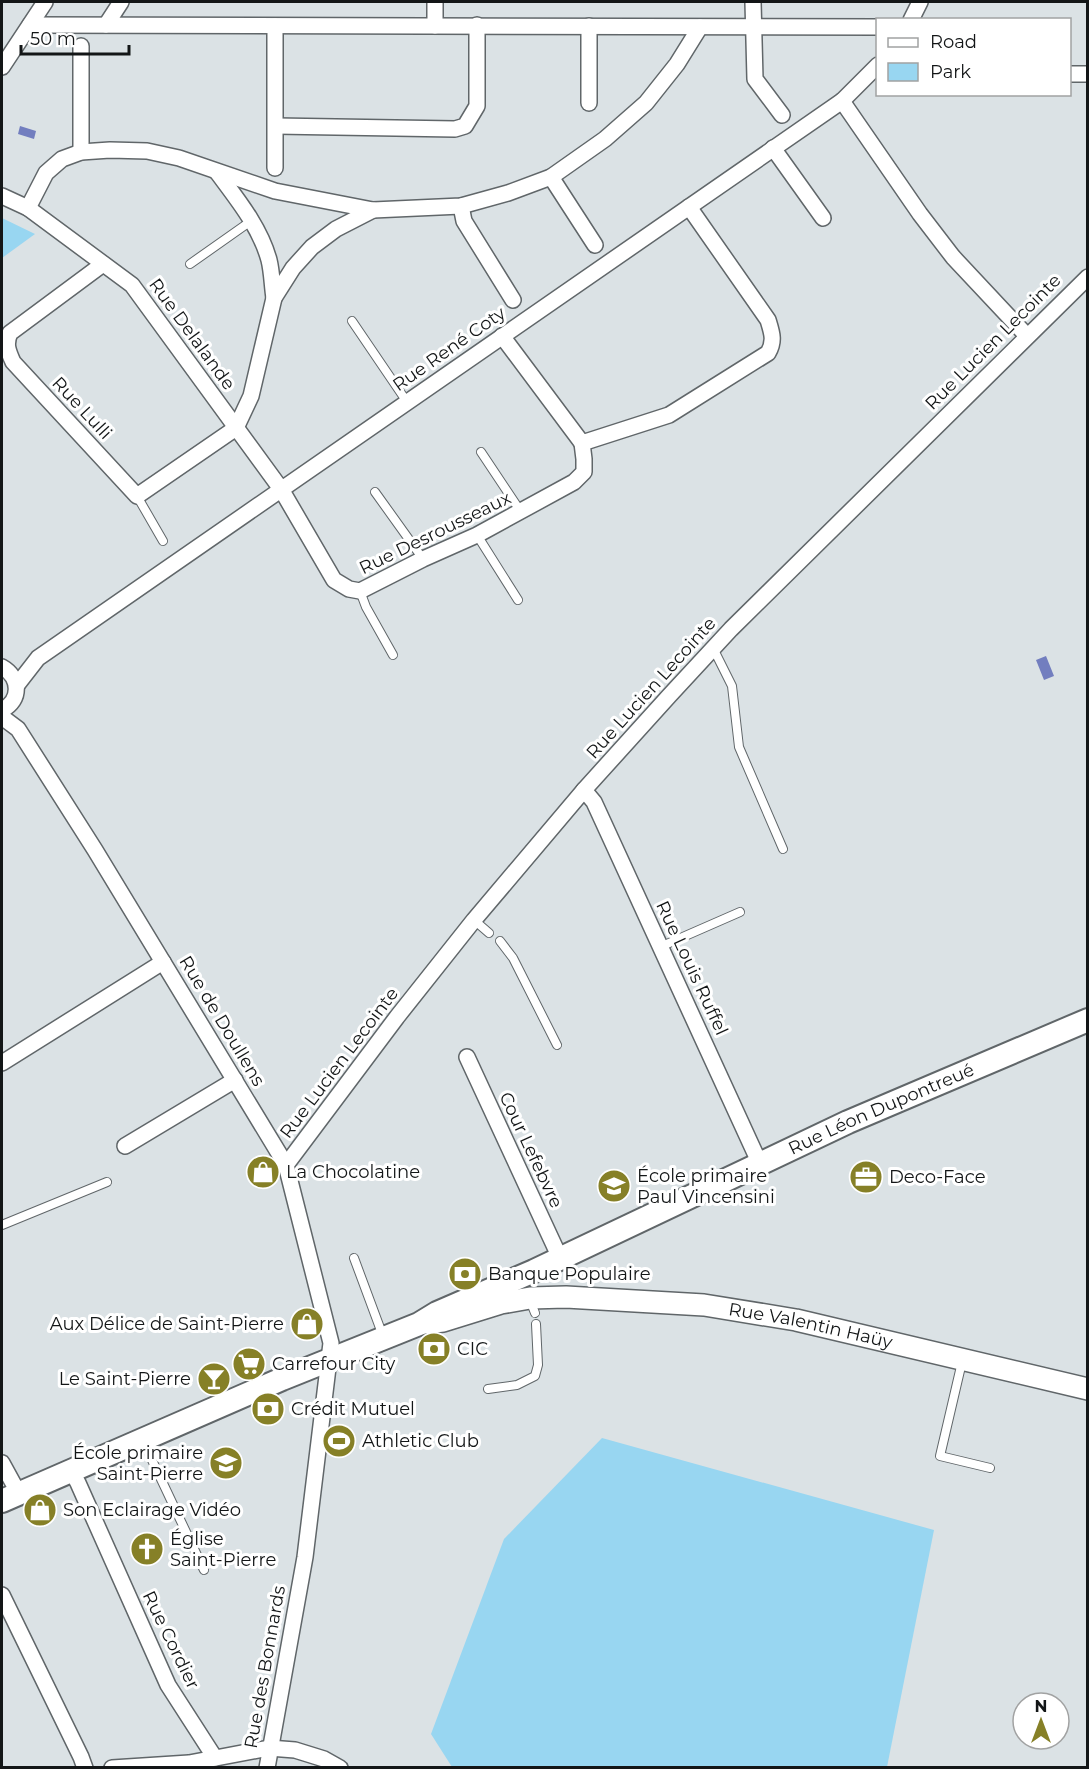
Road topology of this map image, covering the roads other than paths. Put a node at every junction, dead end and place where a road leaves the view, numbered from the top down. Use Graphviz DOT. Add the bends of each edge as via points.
graph roads {
  1 [pos="45,2"];
  2 [pos="122,2"];
  3 [pos="435,2"];
  4 [pos="753,2"];
  5 [pos="920,2"];
  6 [pos="912,18"];
  7 [pos="30,25"];
  8 [pos="105,25"];
  9 [pos="477,25"];
  10 [pos="275,26"];
  11 [pos="435,26"];
  12 [pos="589,26"];
  13 [pos="700,27"];
  14 [pos="754,27"];
  15 [pos="876,27"];
  16 [pos="81,46"];
  17 [pos="2,67"];
  18 [pos="875,71"];
  19 [pos="842,101"];
  20 [pos="589,104"];
  21 [pos="782,115"];
  22 [pos="276,126"];
  23 [pos="773,148"];
  24 [pos="81,152"];
  25 [pos="275,168"];
  26 [pos="217,172"];
  27 [pos="551,177"];
  28 [pos="2,197"];
  29 [pos="460,206"];
  30 [pos="689,207"];
  31 [pos="28,208"];
  32 [pos="373,210"];
  33 [pos="823,219"];
  34 [pos="251,221"];
  35 [pos="595,244"];
  36 [pos="103,264"];
  37 [pos="190,264"];
  38 [pos="1088,277"];
  39 [pos="274,297"];
  40 [pos="513,300"];
  41 [pos="352,321"];
  42 [pos="502,336"];
  43 [pos="1027,336"];
  44 [pos="407,402"];
  45 [pos="236,428"];
  46 [pos="582,443"];
  47 [pos="481,452"];
  48 [pos="281,489"];
  49 [pos="375,492"];
  50 [pos="137,496"];
  51 [pos="521,512"];
  52 [pos="477,536"];
  53 [pos="163,541"];
  54 [pos="423,559"];
  55 [pos="360,591"];
  56 [pos="518,600"];
  57 [pos="713,648"];
  58 [pos="393,655"];
  59 [pos="38,658"];
  60 [pos="2,667"];
  61 [pos="16,685"];
  62 [pos="6,706"];
  63 [pos="2,717"];
  64 [pos="18,729"];
  65 [pos="585,790"];
  66 [pos="783,849"];
  67 [pos="740,912"];
  68 [pos="474,920"];
  69 [pos="489,933"];
  70 [pos="500,941"];
  71 [pos="660,947"];
  72 [pos="163,962"];
  73 [pos="1088,1020"];
  74 [pos="557,1045"];
  75 [pos="467,1057"];
  76 [pos="2,1063"];
  77 [pos="235,1080"];
  78 [pos="125,1146"];
  79 [pos="760,1164"];
  80 [pos="286,1165"];
  81 [pos="107,1182"];
  82 [pos="2,1225"];
  83 [pos="354,1257"];
  84 [pos="547,1265"];
  85 [pos="566,1297"];
  86 [pos="536,1303"];
  87 [pos="419,1324"];
  88 [pos="536,1324"];
  89 [pos="383,1338"];
  90 [pos="330,1359"];
  91 [pos="962,1360"];
  92 [pos="488,1389"];
  93 [pos="1088,1389"];
  94 [pos="142,1439"];
  95 [pos="2,1463"];
  96 [pos="990,1468"];
  97 [pos="70,1470"];
  98 [pos="10,1498"];
  99 [pos="204,1570"];
  100 [pos="2,1595"];
  101 [pos="269,1748"];
  102 [pos="215,1758"];
  103 [pos="192,1766"];
  104 [pos="85,1767"];
  105 [pos="112,1767"];
  106 [pos="267,1767"];
  107 [pos="339,1767"];
  1 -- 7 [label="street"];
  2 -- 8 [label="street"];
  3 -- 11 [label="street"];
  4 -- 14 [label="street"];
  5 -- 6 [label="street"];
  7 -- 8 [label="street"];
  7 -- 17 [label="street"];
  8 -- 10 [label="street"];
  9 -- 11 [label="street"];
  9 -- 12 [label="street"];
  9 -- 22 [label="street" via="477,106 465,126"];
  10 -- 11 [label="street"];
  10 -- 22 [label="street"];
  12 -- 13 [label="street"];
  12 -- 20 [label="street"];
  13 -- 14 [label="street"];
  13 -- 27 [label="street" via="677,64 645,103 605,139"];
  14 -- 15 [label="street"];
  14 -- 21 [label="street" via="755,79"];
  16 -- 24 [label="street"];
  18 -- 19 [label="street, Rue René Coty"];
  19 -- 23 [label="street, Rue René Coty"];
  19 -- 43 [label="street" via="953,257"];
  22 -- 25 [label="street"];
  23 -- 30 [label="street, Rue René Coty"];
  23 -- 33 [label="street"];
  24 -- 26 [label="street" via="147,151"];
  24 -- 31 [label="street" via="62,159 46,173"];
  26 -- 32 [label="street" via="275,191"];
  26 -- 34 [label="street"];
  27 -- 29 [label="street"];
  27 -- 35 [label="street"];
  28 -- 31 [label="street, Rue Delalande"];
  29 -- 32 [label="street"];
  29 -- 40 [label="street" via="464,221"];
  30 -- 42 [label="street, Rue René Coty"];
  30 -- 46 [label="street" via="768,320 773,345 768,353 669,415"];
  31 -- 36 [label="street, Rue Delalande"];
  32 -- 39 [label="street" via="336,228 312,247"];
  34 -- 37 [label="lane"];
  34 -- 39 [label="street" via="270,261"];
  36 -- 45 [label="street, Rue Delalande" via="132,285"];
  36 -- 50 [label="street, Rue Lulli" via="10,333 7,350 13,362"];
  38 -- 43 [label="street, Rue Lucien Lecointe"];
  39 -- 45 [label="street" via="251,396"];
  41 -- 44 [label="lane"];
  42 -- 44 [label="street, Rue René Coty"];
  42 -- 46 [label="street"];
  43 -- 57 [label="street, Rue Lucien Lecointe"];
  44 -- 48 [label="street, Rue René Coty"];
  45 -- 48 [label="street, Rue Delalande"];
  45 -- 50 [label="street"];
  46 -- 51 [label="street, Rue Desrousseaux" via="584,472 574,483"];
  47 -- 51 [label="lane"];
  48 -- 55 [label="street, Rue Desrousseaux" via="334,580"];
  48 -- 59 [label="street, Rue René Coty"];
  49 -- 54 [label="lane"];
  50 -- 53 [label="lane"];
  51 -- 52 [label="street, Rue Desrousseaux"];
  52 -- 54 [label="street, Rue Desrousseaux"];
  52 -- 56 [label="lane"];
  54 -- 55 [label="street, Rue Desrousseaux"];
  55 -- 58 [label="lane"];
  57 -- 65 [label="street, Rue Lucien Lecointe"];
  57 -- 66 [label="lane" via="732,686 739,747"];
  59 -- 60 [label="street, Rue René Coty"];
  59 -- 61 [label="street, Rue René Coty"];
  60 -- 61 [label="street" via="9,671"];
  61 -- 62 [label="street" via="16,695"];
  62 -- 64 [label="street, Rue de Doullens"];
  63 -- 64 [label="street, Rue de Doullens"];
  64 -- 72 [label="street, Rue de Doullens"];
  65 -- 68 [label="street, Rue Lucien Lecointe"];
  65 -- 71 [label="street, Rue Louis Ruffel"];
  67 -- 71 [label="lane"];
  68 -- 69 [label="lane"];
  68 -- 80 [label="street, Rue Lucien Lecointe"];
  70 -- 74 [label="lane" via="513,958"];
  71 -- 79 [label="street, Rue Louis Ruffel"];
  72 -- 76 [label="street"];
  72 -- 77 [label="street, Rue de Doullens"];
  73 -- 79 [label="main road, Rue Léon Dupontreué" via="848,1122"];
  75 -- 84 [label="street, Cour Lefebvre"];
  77 -- 78 [label="street"];
  77 -- 80 [label="street, Rue de Doullens"];
  79 -- 84 [label="main road, Rue Léon Dupontreué"];
  80 -- 90 [label="street, Rue de Doullens" via="331,1343"];
  81 -- 82 [label="lane"];
  83 -- 89 [label="lane"];
  84 -- 85 [label="street"];
  84 -- 86 [label="street"];
  84 -- 87 [label="main road, Rue Léon Dupontreué"];
  85 -- 86 [label="street, Rue Valentin Haüy"];
  85 -- 91 [label="street, Rue Valentin Haüy" via="743,1310"];
  86 -- 87 [label="street, Rue Valentin Haüy" via="501,1303 443,1321"];
  87 -- 89 [label="main road, Rue Léon Dupontreué"];
  88 -- 92 [label="lane" via="535,1376 517,1385"];
  89 -- 90 [label="main road, Rue Léon Dupontreué"];
  90 -- 94 [label="main road, Rue Léon Dupontreué"];
  90 -- 101 [label="street, Rue des Bonnards" via="305,1557"];
  91 -- 93 [label="street, Rue Valentin Haüy"];
  91 -- 96 [label="lane" via="940,1456"];
  94 -- 97 [label="main road, Rue Léon Dupontreué"];
  94 -- 99 [label="lane"];
  95 -- 98 [label="street"];
  97 -- 98 [label="main road, Rue Léon Dupontreué"];
  97 -- 102 [label="street, Rue Cordier" via="168,1685"];
  100 -- 104 [label="street"];
  101 -- 102 [label="street"];
  101 -- 106 [label="street, Rue des Bonnards"];
  101 -- 107 [label="street" via="295,1750"];
  102 -- 103 [label="street"];
  103 -- 105 [label="street"];
}
